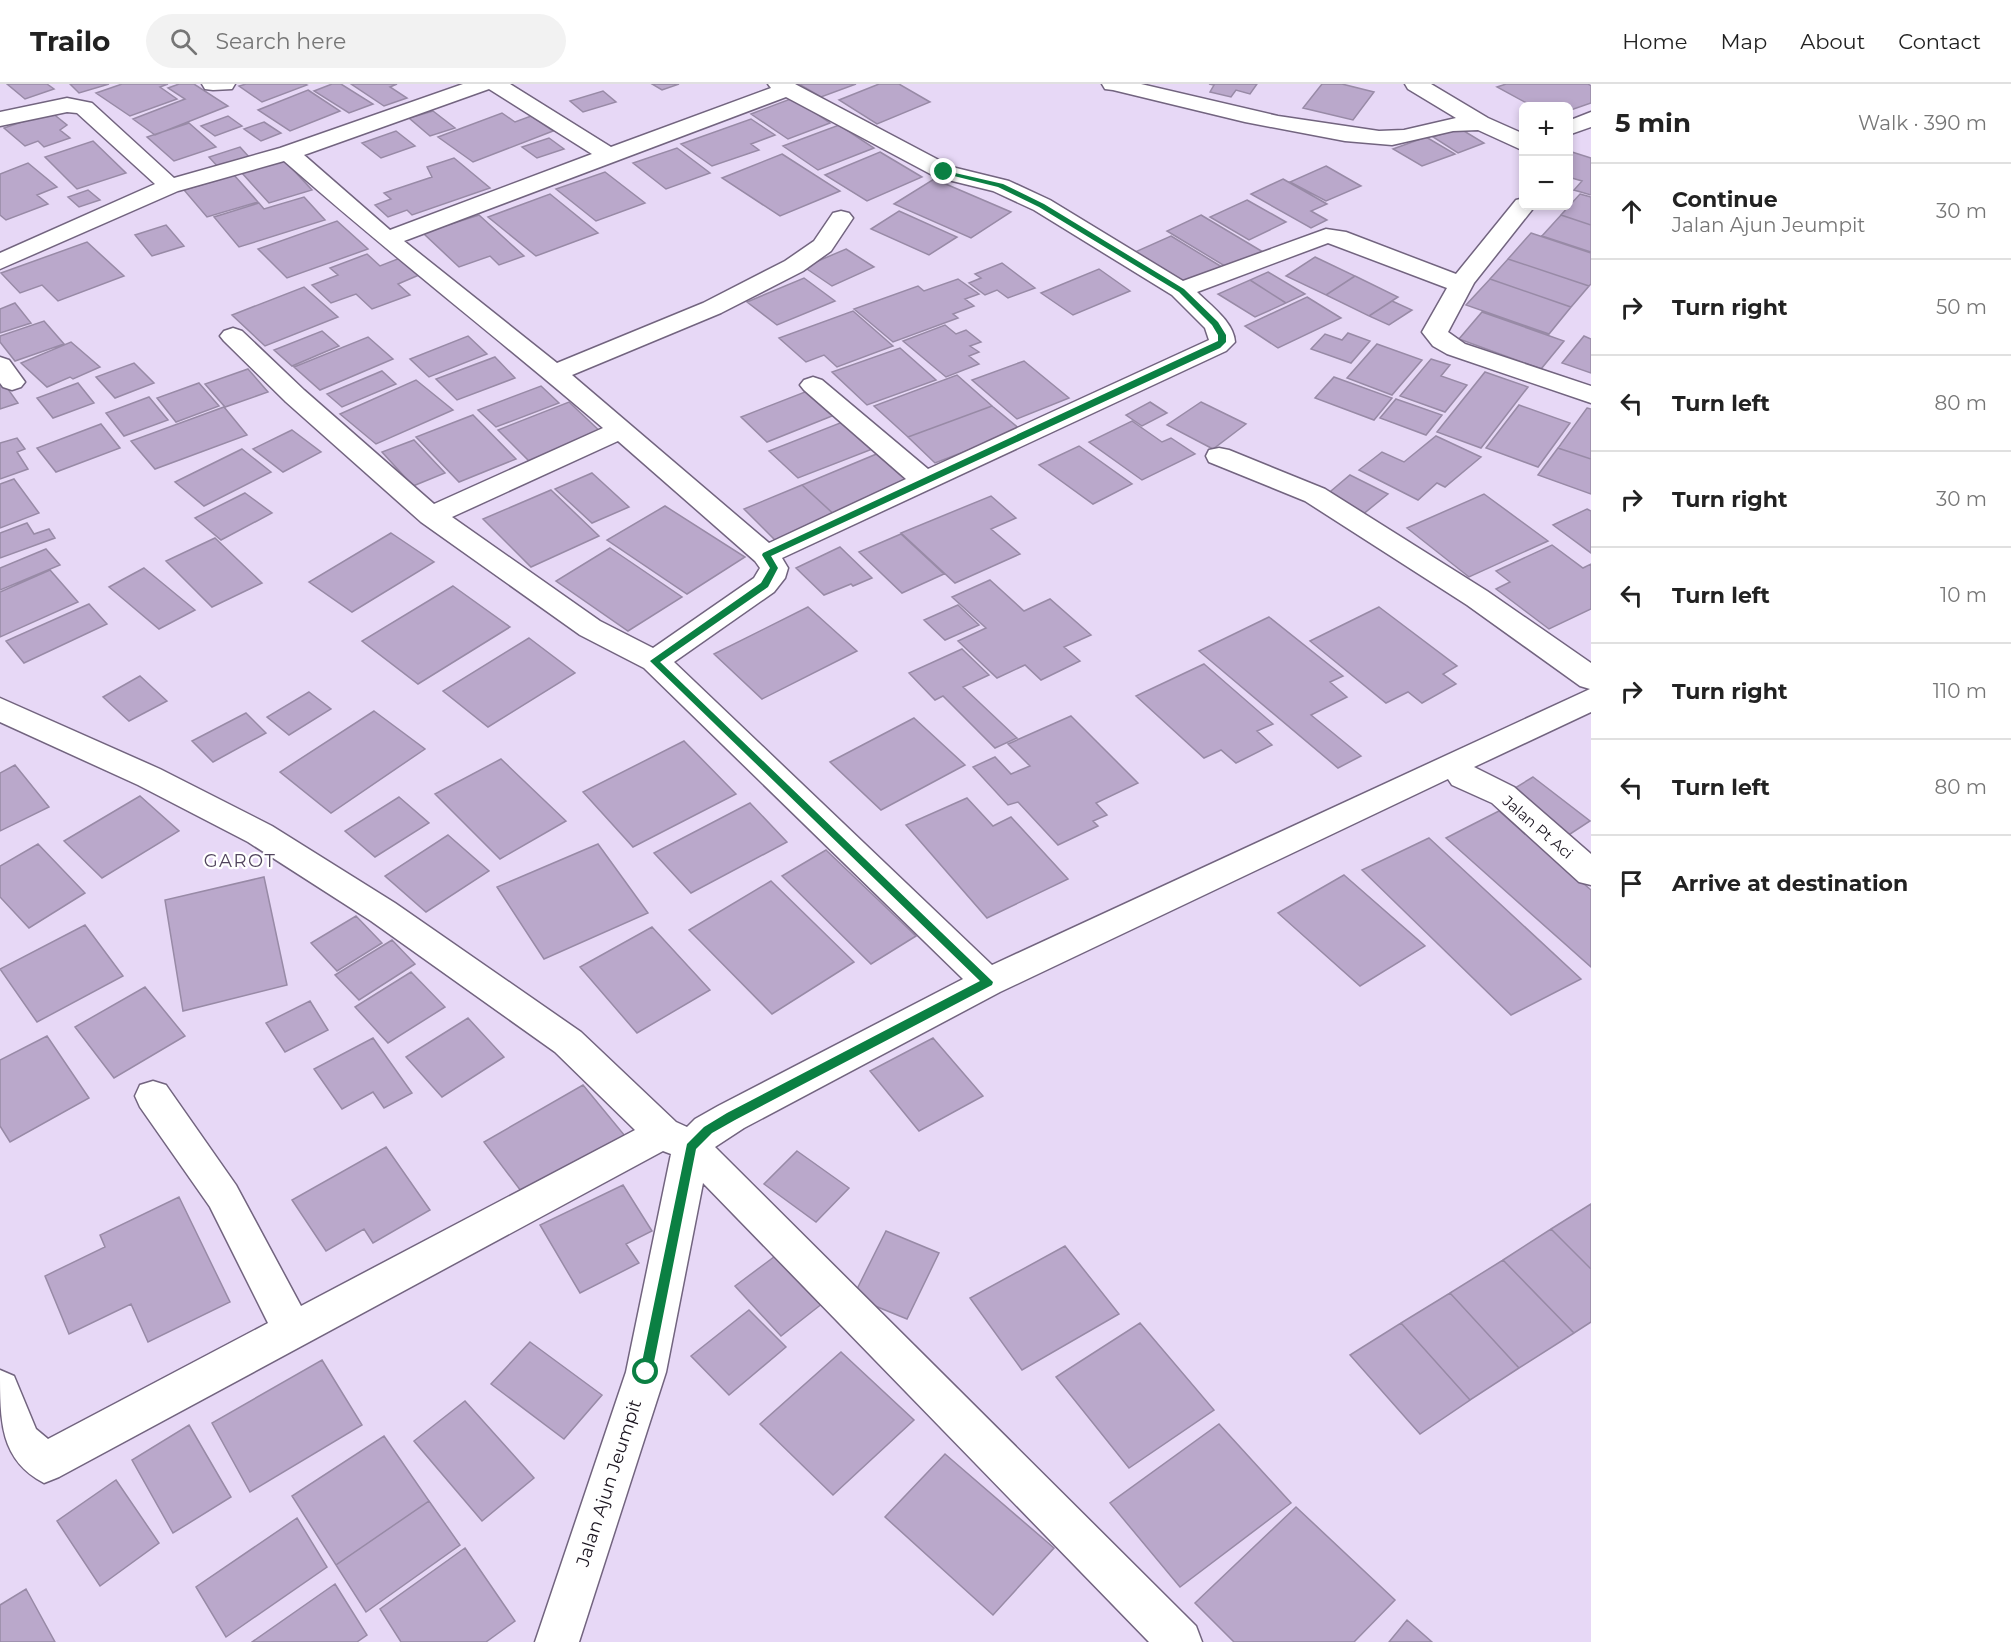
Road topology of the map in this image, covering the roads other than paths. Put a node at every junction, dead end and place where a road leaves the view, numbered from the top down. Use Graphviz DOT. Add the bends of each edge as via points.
graph roads {
  1 [pos="213,84"];
  2 [pos="224,84"];
  3 [pos="483,84"];
  4 [pos="495,84"];
  5 [pos="1113,84"];
  6 [pos="1416,84"];
  7 [pos="783,86"];
  8 [pos="0,119"];
  9 [pos="1591,119"];
  10 [pos="1480,123"];
  11 [pos="1573,127"];
  12 [pos="1519,142"];
  13 [pos="288,153"];
  14 [pos="610,156"];
  15 [pos="170,186"];
  16 [pos="1520,210"];
  17 [pos="842,218"];
  18 [pos="387,239"];
  19 [pos="0,262"];
  20 [pos="1462,285"];
  21 [pos="1181,291"];
  22 [pos="233,336"];
  23 [pos="554,373"];
  24 [pos="813,384"];
  25 [pos="1591,395"];
  26 [pos="621,430"];
  27 [pos="1219,456"];
  28 [pos="926,482"];
  29 [pos="431,516"];
  30 [pos="766,555"];
  31 [pos="655,661"];
  32 [pos="1591,679"];
  33 [pos="1591,699"];
  34 [pos="8,721"];
  35 [pos="1459,770"];
  36 [pos="1591,873"];
  37 [pos="988,982"];
  38 [pos="153,1096"];
  39 [pos="677,1140"];
  40 [pos="293,1331"];
  41 [pos="0,1389"];
  42 [pos="557,1642"];
  43 [pos="1180,1642"];
  1 -- 2 [label="street"];
  3 -- 13 [label="street"];
  4 -- 14 [label="street"];
  5 -- 10 [label="street" via="1277,122 1379,138 1401,138 1448,126"];
  6 -- 10 [label="street"];
  7 -- 14 [label="street"];
  7 -- 21 [label="street" via="934,167 1001,186 1042,206"];
  8 -- 15 [label="street" via="67,105 84,108"];
  9 -- 11 [label="street"];
  10 -- 12 [label="street"];
  13 -- 15 [label="street"];
  13 -- 18 [label="street"];
  14 -- 18 [label="street"];
  15 -- 19 [label="street"];
  16 -- 20 [label="street"];
  17 -- 23 [label="street" via="823,246 794,266 712,308"];
  18 -- 23 [label="street"];
  20 -- 21 [label="street" via="1338,237 1326,236"];
  20 -- 25 [label="street" via="1445,309 1436,332 1442,341"];
  21 -- 28 [label="street" via="1215,324 1222,335 1217,346"];
  22 -- 29 [label="street"];
  23 -- 26 [label="street"];
  24 -- 28 [label="street"];
  26 -- 29 [label="street"];
  26 -- 30 [label="street"];
  27 -- 32 [label="street" via="1315,495 1477,598"];
  28 -- 30 [label="street"];
  29 -- 31 [label="street" via="590,628"];
  30 -- 31 [label="street" via="774,568 765,585"];
  31 -- 37 [label="street"];
  33 -- 35 [label="street"];
  34 -- 39 [label="street" via="150,777 260,834 383,912 568,1042"];
  35 -- 36 [label="street, Jalan Pt Aci" via="1503,795"];
  35 -- 37 [label="street"];
  37 -- 39 [label="street" via="708,1130"];
  38 -- 40 [label="street" via="223,1196"];
  39 -- 40 [label="street"];
  39 -- 42 [label="street, Jalan Ajun Jeumpit" via="646,1372"];
  39 -- 43 [label="street" via="720,1177"];
  40 -- 41 [label="street" via="44,1463 20,1442"];
}
